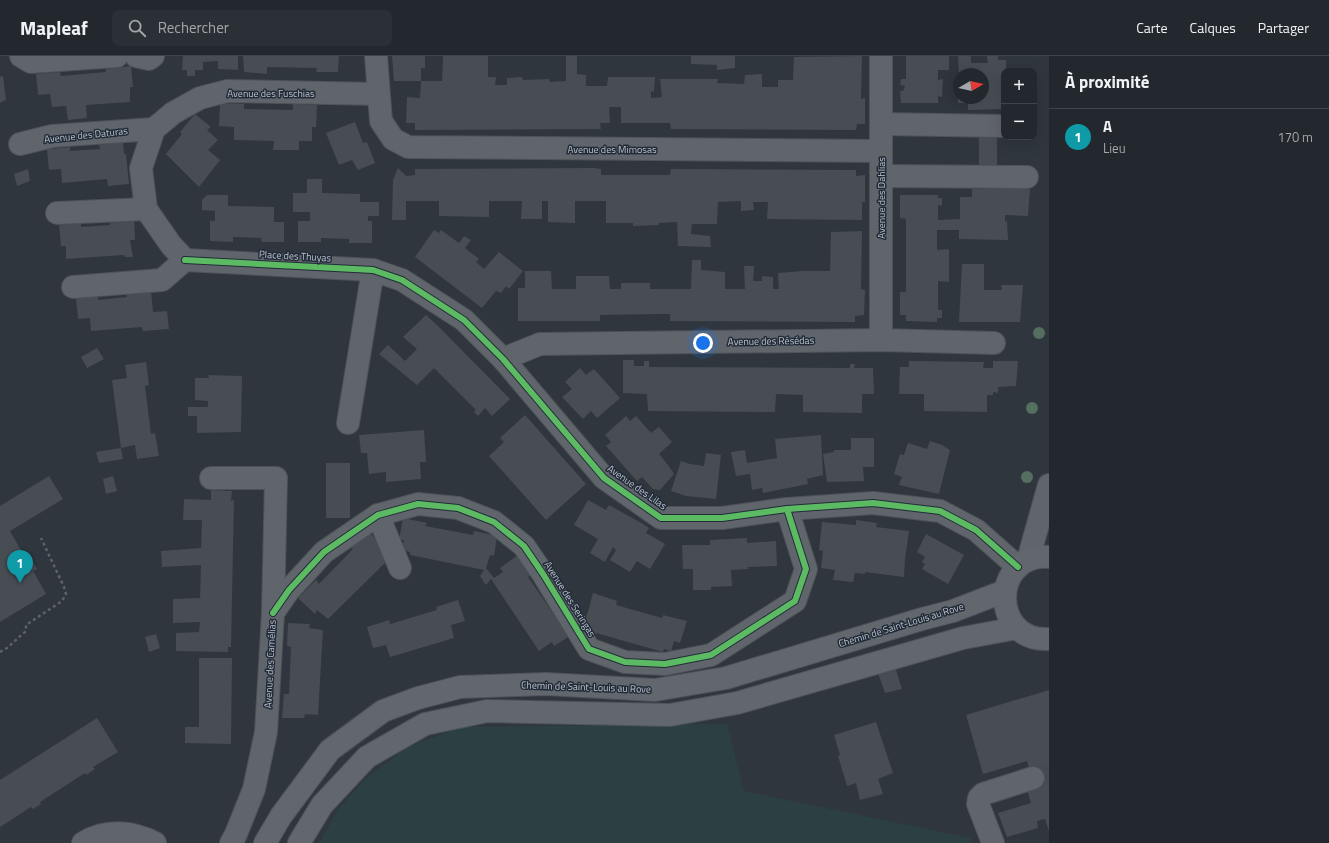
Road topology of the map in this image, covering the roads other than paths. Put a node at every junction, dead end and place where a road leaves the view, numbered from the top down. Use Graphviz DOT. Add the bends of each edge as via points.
graph roads {
  1 [pos="20,56"];
  2 [pos="117,56"];
  3 [pos="136,56"];
  4 [pos="153,56"];
  5 [pos="376,56"];
  6 [pos="881,56"];
  7 [pos="378,94"];
  8 [pos="881,124"];
  9 [pos="1001,126"];
  10 [pos="154,128"];
  11 [pos="20,144"];
  12 [pos="881,151"];
  13 [pos="881,176"];
  14 [pos="1027,177"];
  15 [pos="146,209"];
  16 [pos="57,213"];
  17 [pos="185,260"];
  18 [pos="373,270"];
  19 [pos="402,280"];
  20 [pos="73,287"];
  21 [pos="882,340"];
  22 [pos="994,343"];
  23 [pos="503,359"];
  24 [pos="348,423"];
  25 [pos="211,478"];
  26 [pos="1049,486"];
  27 [pos="788,510"];
  28 [pos="378,515"];
  29 [pos="1032,561"];
  30 [pos="400,568"];
  31 [pos="1005,591"];
  32 [pos="272,614"];
  33 [pos="1017,628"];
  34 [pos="1049,639"];
  35 [pos="1033,778"];
  36 [pos="83,843"];
  37 [pos="155,843"];
  38 [pos="231,843"];
  39 [pos="266,843"];
  40 [pos="299,843"];
  41 [pos="993,843"];
  1 -- 2 [label="street" via="31,62"];
  3 -- 4 [label="street" via="149,59"];
  5 -- 7 [label="street, Avenue des Mimosas"];
  6 -- 8 [label="street, Avenue des Dahlias"];
  7 -- 10 [label="street, Avenue des Fuschias" via="227,91 200,98 173,113"];
  7 -- 12 [label="street, Avenue des Mimosas" via="381,121 393,139 408,147"];
  8 -- 9 [label="street"];
  8 -- 12 [label="street, Avenue des Dahlias"];
  10 -- 11 [label="street, Avenue des Daturas" via="52,136"];
  10 -- 15 [label="street" via="141,168"];
  12 -- 13 [label="street, Avenue des Dahlias"];
  13 -- 14 [label="street"];
  13 -- 21 [label="street, Avenue des Dahlias"];
  15 -- 16 [label="street"];
  15 -- 17 [label="street" via="171,245"];
  17 -- 18 [label="street, Place des Thuyas"];
  17 -- 20 [label="street" via="162,280"];
  18 -- 19 [label="street, Place des Thuyas"];
  18 -- 24 [label="street"];
  19 -- 23 [label="street, Avenue des Lilas" via="464,320"];
  21 -- 22 [label="street, Avenue des Résédas"];
  21 -- 23 [label="street, Avenue des Résédas" via="540,344"];
  23 -- 27 [label="street, Avenue des Lilas" via="604,478 661,518 722,518"];
  25 -- 32 [label="street, Avenue des Camélias" via="276,478"];
  26 -- 29 [label="street"];
  27 -- 28 [label="street, Avenue des Seringas" via="806,569 795,601 711,655 665,664 625,662 589,649 524,546 494,522 458,508 418,504"];
  27 -- 29 [label="street, Avenue des Lilas" via="873,504 940,511"];
  28 -- 30 [label="street"];
  28 -- 32 [label="street, Avenue des Seringas" via="324,552 289,590"];
  29 -- 31 [label="main road" via="1010,578"];
  31 -- 33 [label="main road" via="1009,617"];
  31 -- 39 [label="main road, Chemin de Saint-Louis au Rove" via="953,611 726,678 655,690 546,684 460,687 418,698 383,711 330,750 281,816"];
  32 -- 38 [label="street, Avenue des Camélias" via="266,732 254,789"];
  33 -- 34 [label="main road" via="1028,635"];
  33 -- 40 [label="main road" via="963,638 736,703 670,715 487,711 424,724 367,757 322,805"];
  35 -- 41 [label="street" via="983,794 979,798 978,804"];
  36 -- 37 [label="street" via="91,838 119,833 133,834"];
}
